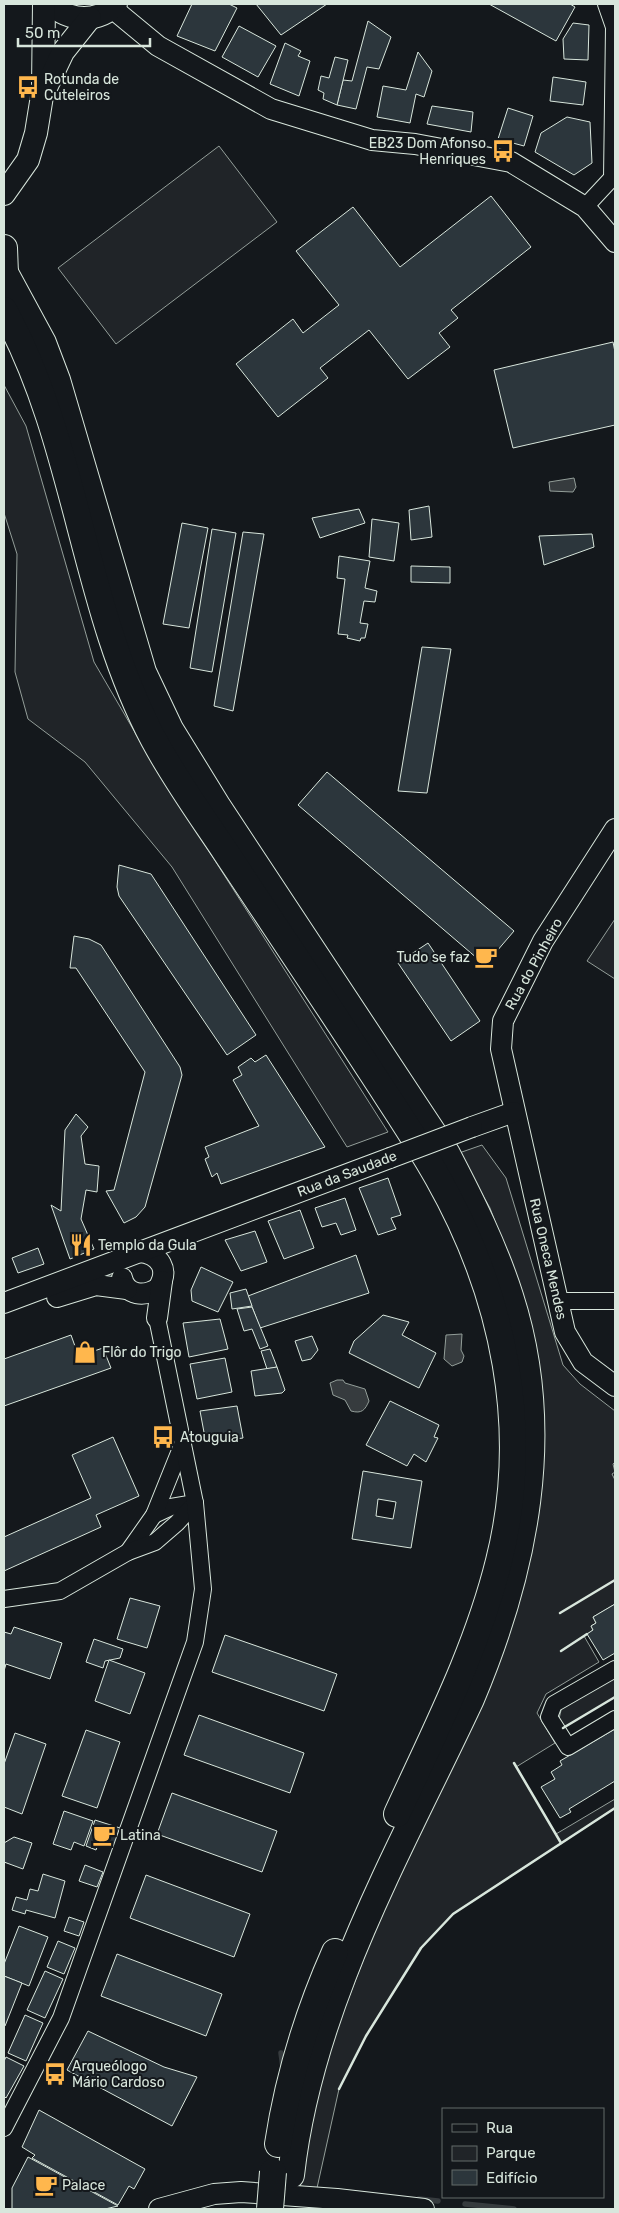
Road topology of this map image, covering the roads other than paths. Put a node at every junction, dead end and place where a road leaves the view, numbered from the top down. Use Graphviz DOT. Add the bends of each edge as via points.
graph roads {
  1 [pos="44,4"];
  2 [pos="52,4"];
  3 [pos="606,4"];
  4 [pos="114,6"];
  5 [pos="90,18"];
  6 [pos="42,96"];
  7 [pos="4,194"];
  8 [pos="585,207"];
  9 [pos="615,242"];
  10 [pos="4,248"];
  11 [pos="5,273"];
  12 [pos="4,310"];
  13 [pos="615,829"];
  14 [pos="514,1112"];
  15 [pos="181,1237"];
  16 [pos="136,1253"];
  17 [pos="163,1277"];
  18 [pos="131,1291"];
  19 [pos="558,1301"];
  20 [pos="615,1301"];
  21 [pos="4,1303"];
  22 [pos="4,1316"];
  23 [pos="157,1318"];
  24 [pos="615,1386"];
  25 [pos="183,1442"];
  26 [pos="195,1503"];
  27 [pos="154,1515"];
  28 [pos="128,1552"];
  29 [pos="4,1598"];
  30 [pos="615,1669"];
  31 [pos="615,1719"];
  32 [pos="4,2128"];
  33 [pos="282,2174"];
  34 [pos="159,2209"];
  35 [pos="270,2209"];
  36 [pos="288,2209"];
  37 [pos="424,2209"];
  1 -- 6 [label="main road"];
  2 -- 5 [label="main road" via="65,15"];
  3 -- 8 [label="street" via="614,27 612,178"];
  4 -- 5 [label="main road"];
  4 -- 8 [label="street" via="158,46 271,109 372,140 415,144 510,162"];
  5 -- 6 [label="main road" via="63,52"];
  6 -- 7 [label="main road" via="28,160"];
  8 -- 9 [label="street"];
  10 -- 11 [label="highway"];
  11 -- 33 [label="highway" via="43,343 57,380 134,645 155,701 204,785 447,1154 502,1271 519,1328 528,1378 532,1437 530,1496 510,1592 471,1699 340,1987"];
  12 -- 33 [label="highway" via="24,351 46,411 115,650 137,706 171,770 440,1181 483,1272 509,1377 514,1433 511,1493 491,1589 471,1652 315,1999 295,2063"];
  13 -- 14 [label="street, Rua do Pinheiro" via="543,942 503,1022 501,1049"];
  14 -- 15 [label="street, Rua da Saudade, bridge"];
  14 -- 19 [label="street, Rua Oneca Mendes"];
  15 -- 16 [label="street, Rua da Saudade"];
  15 -- 17 [label="street"];
  16 -- 17 [label="street" via="157,1257 162,1264"];
  16 -- 18 [label="street" via="122,1267 123,1282"];
  16 -- 21 [label="street, Rua da Saudade"];
  17 -- 18 [label="street" via="151,1293"];
  17 -- 23 [label="street"];
  18 -- 22 [label="street" via="96,1285"];
  18 -- 23 [label="street"];
  19 -- 20 [label="street"];
  19 -- 24 [label="street, Rua Oneca Mendes" via="565,1332 583,1362"];
  23 -- 25 [label="street"];
  25 -- 26 [label="street"];
  25 -- 27 [label="street"];
  26 -- 27 [label="street" via="171,1507"];
  26 -- 28 [label="street" via="155,1542"];
  26 -- 32 [label="street" via="203,1588 195,1642 61,2018"];
  27 -- 28 [label="street"];
  28 -- 29 [label="street" via="60,1591"];
  30 -- 31 [label="street" via="554,1704 549,1717 568,1747"];
  33 -- 35 [label="highway, bridge"];
  33 -- 36 [label="highway"];
  34 -- 37 [label="street" via="214,2194 241,2192"];
}
